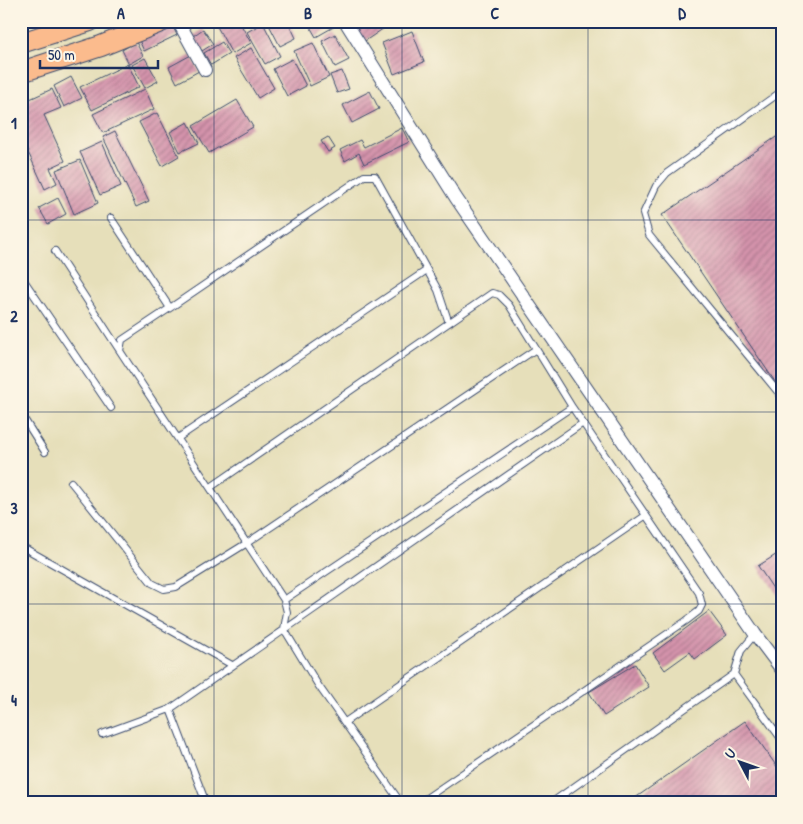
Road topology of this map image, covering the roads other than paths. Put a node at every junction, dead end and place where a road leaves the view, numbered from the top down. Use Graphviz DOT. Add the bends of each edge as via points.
graph roads {
  1 [pos="90,21"];
  2 [pos="162,21"];
  3 [pos="178,21"];
  4 [pos="345,21"];
  5 [pos="21,43"];
  6 [pos="206,70"];
  7 [pos="21,72"];
  8 [pos="782,91"];
  9 [pos="111,218"];
  10 [pos="55,251"];
  11 [pos="427,270"];
  12 [pos="21,276"];
  13 [pos="170,308"];
  14 [pos="449,323"];
  15 [pos="536,349"];
  16 [pos="120,351"];
  17 [pos="782,397"];
  18 [pos="572,407"];
  19 [pos="111,408"];
  20 [pos="21,414"];
  21 [pos="583,423"];
  22 [pos="178,438"];
  23 [pos="45,452"];
  24 [pos="71,482"];
  25 [pos="211,487"];
  26 [pos="645,516"];
  27 [pos="247,543"];
  28 [pos="21,546"];
  29 [pos="284,600"];
  30 [pos="284,630"];
  31 [pos="755,634"];
  32 [pos="232,666"];
  33 [pos="782,670"];
  34 [pos="734,674"];
  35 [pos="170,710"];
  36 [pos="345,722"];
  37 [pos="102,734"];
  38 [pos="782,740"];
  39 [pos="206,803"];
  40 [pos="401,803"];
  41 [pos="419,803"];
  42 [pos="551,803"];
  1 -- 5 [label="highway"];
  2 -- 7 [label="highway" via="101,46"];
  3 -- 6 [label="street"];
  4 -- 31 [label="street" via="456,198"];
  8 -- 17 [label="lane" via="667,173 656,186 643,214 649,235"];
  9 -- 13 [label="lane"];
  10 -- 16 [label="lane"];
  11 -- 13 [label="lane" via="375,176 364,176"];
  11 -- 14 [label="lane"];
  11 -- 22 [label="lane"];
  12 -- 19 [label="lane"];
  13 -- 16 [label="lane" via="122,340"];
  14 -- 15 [label="lane" via="492,294 499,295 509,305"];
  14 -- 25 [label="lane"];
  15 -- 18 [label="lane"];
  15 -- 27 [label="lane"];
  16 -- 22 [label="lane"];
  18 -- 21 [label="lane"];
  18 -- 29 [label="lane"];
  20 -- 23 [label="lane"];
  21 -- 26 [label="lane"];
  21 -- 30 [label="lane"];
  22 -- 25 [label="lane"];
  24 -- 27 [label="lane" via="152,582 164,589 176,588"];
  25 -- 27 [label="lane"];
  26 -- 36 [label="lane"];
  26 -- 41 [label="lane" via="699,593 702,605 699,611"];
  27 -- 29 [label="lane"];
  28 -- 32 [label="lane"];
  29 -- 30 [label="lane" via="287,612"];
  30 -- 32 [label="lane"];
  30 -- 36 [label="lane"];
  31 -- 33 [label="street"];
  31 -- 34 [label="lane" via="741,652"];
  32 -- 35 [label="lane"];
  34 -- 38 [label="lane"];
  34 -- 42 [label="lane"];
  35 -- 37 [label="lane"];
  35 -- 39 [label="lane"];
  36 -- 40 [label="lane"];
}
